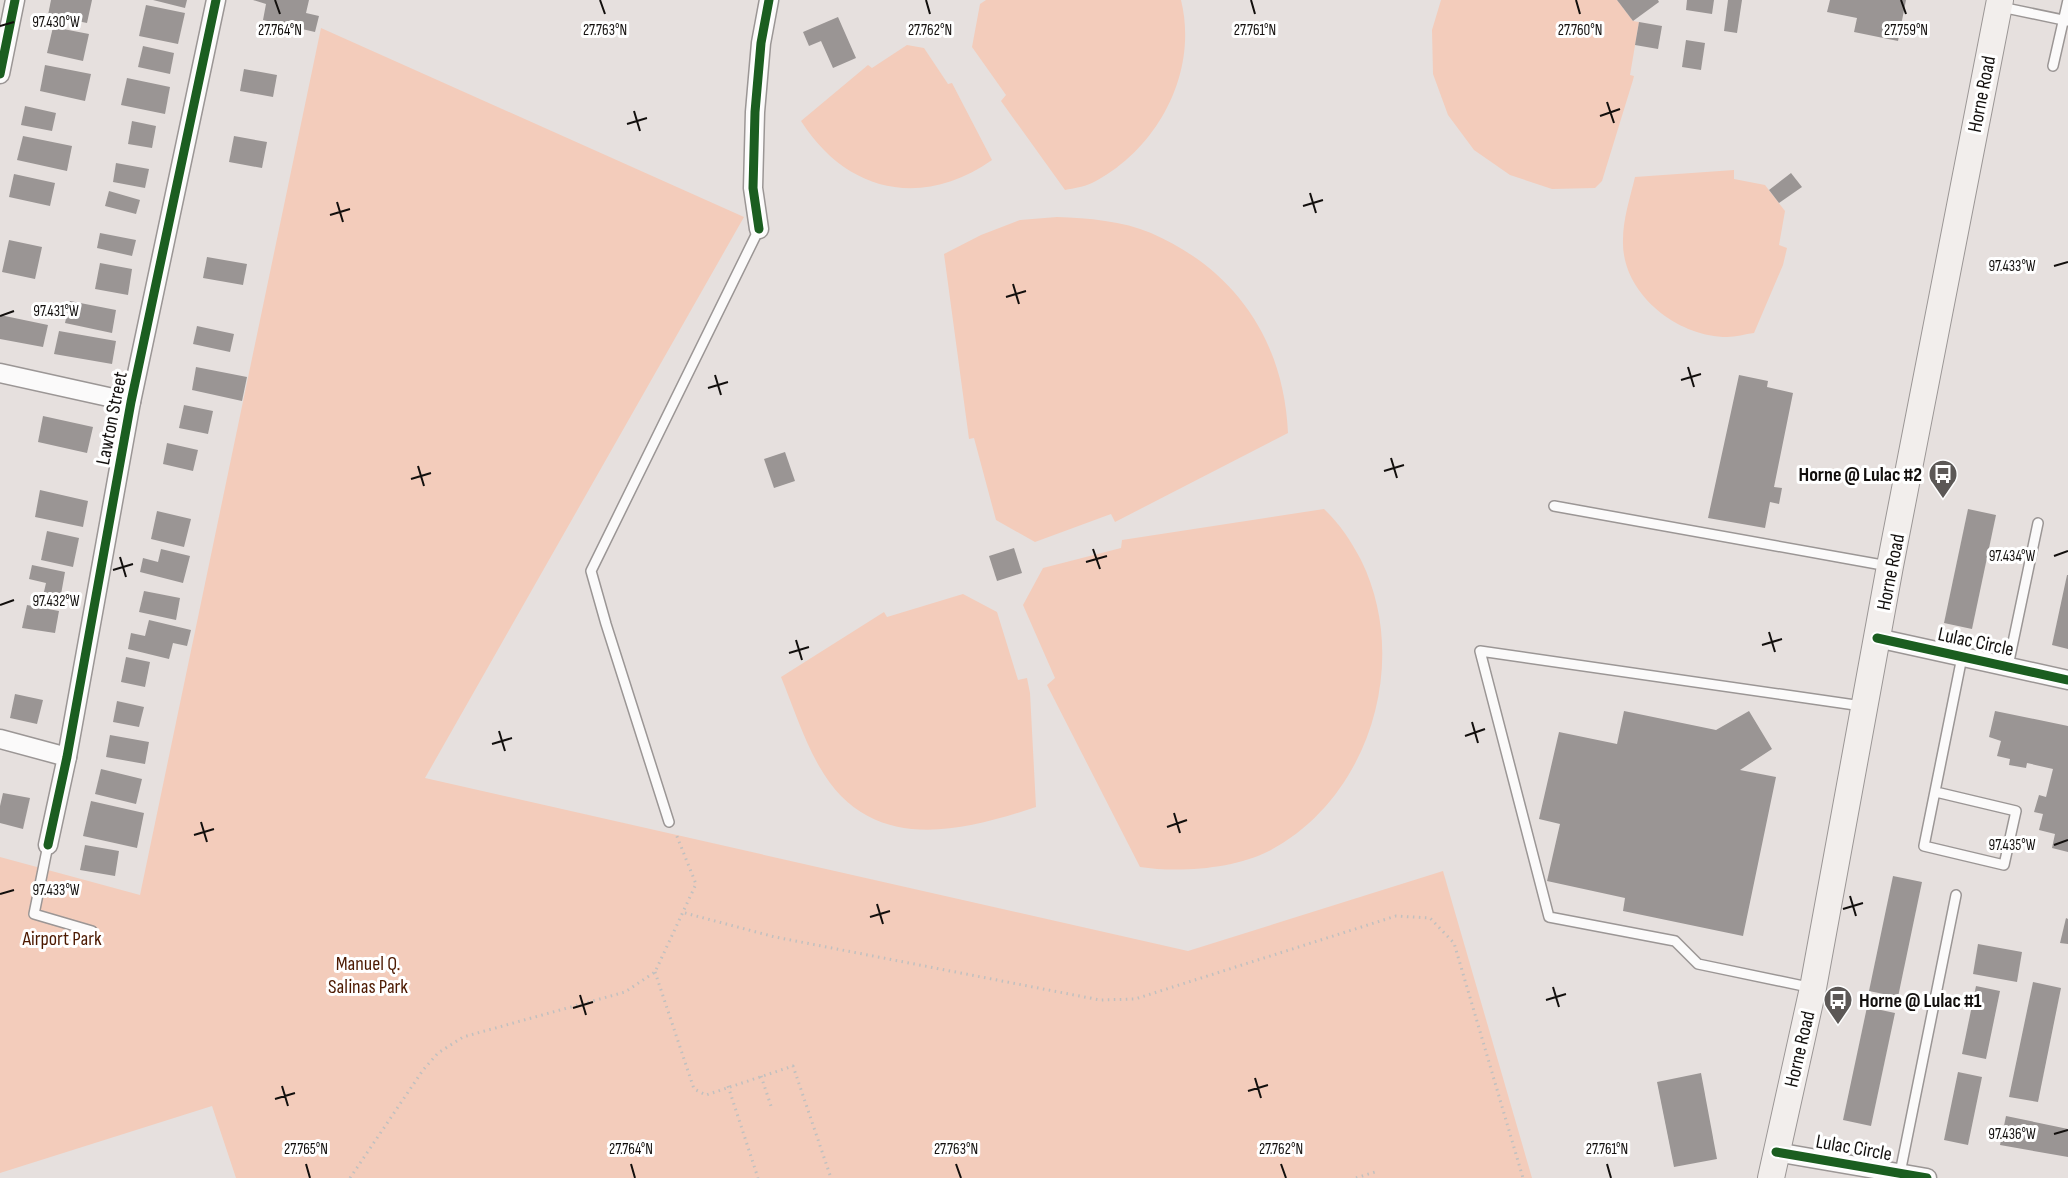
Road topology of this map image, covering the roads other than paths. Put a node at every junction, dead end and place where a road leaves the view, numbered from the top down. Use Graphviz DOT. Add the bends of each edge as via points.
graph roads {
  1 [pos="15,0"];
  2 [pos="216,0"];
  3 [pos="769,0"];
  4 [pos="2068,0"];
  5 [pos="1999,3"];
  6 [pos="2066,20"];
  7 [pos="2053,66"];
  8 [pos="0,74"];
  9 [pos="759,230"];
  10 [pos="0,373"];
  11 [pos="131,402"];
  12 [pos="1554,506"];
  13 [pos="2038,523"];
  14 [pos="1890,566"];
  15 [pos="1877,639"];
  16 [pos="1962,657"];
  17 [pos="2008,666"];
  18 [pos="2068,680"];
  19 [pos="1864,706"];
  20 [pos="0,739"];
  21 [pos="67,757"];
  22 [pos="1936,792"];
  23 [pos="669,822"];
  24 [pos="48,845"];
  25 [pos="1956,895"];
  26 [pos="92,931"];
  27 [pos="1813,988"];
  28 [pos="1776,1152"];
  29 [pos="1897,1174"];
  30 [pos="1771,1178"];
  31 [pos="1927,1178"];
  1 -- 8 [label="street"];
  2 -- 11 [label="street, Lawton Street"];
  3 -- 9 [label="street" via="755,112 753,188"];
  4 -- 6 [label="lane"];
  5 -- 6 [label="lane"];
  5 -- 14 [label="main road, Horne Road"];
  6 -- 7 [label="lane"];
  9 -- 23 [label="lane" via="591,571"];
  10 -- 11 [label="street"];
  11 -- 21 [label="street, Lawton Street"];
  12 -- 14 [label="lane"];
  13 -- 17 [label="lane"];
  14 -- 15 [label="main road, Horne Road"];
  15 -- 16 [label="street, Lulac Circle"];
  15 -- 19 [label="main road, Horne Road"];
  16 -- 17 [label="street, Lulac Circle"];
  16 -- 22 [label="lane"];
  17 -- 18 [label="street, Lulac Circle"];
  19 -- 27 [label="main road, Horne Road"];
  19 -- 27 [label="lane" via="1480,651 1549,917 1675,940 1698,964"];
  20 -- 21 [label="street"];
  21 -- 24 [label="street, Lawton Street"];
  22 -- 22 [label="lane" via="1924,846 2004,865 2016,810"];
  24 -- 26 [label="lane" via="34,914"];
  25 -- 29 [label="lane"];
  27 -- 28 [label="main road, Horne Road"];
  28 -- 29 [label="street, Lulac Circle"];
  28 -- 30 [label="main road, Horne Road"];
  29 -- 31 [label="street, Lulac Circle"];
}
